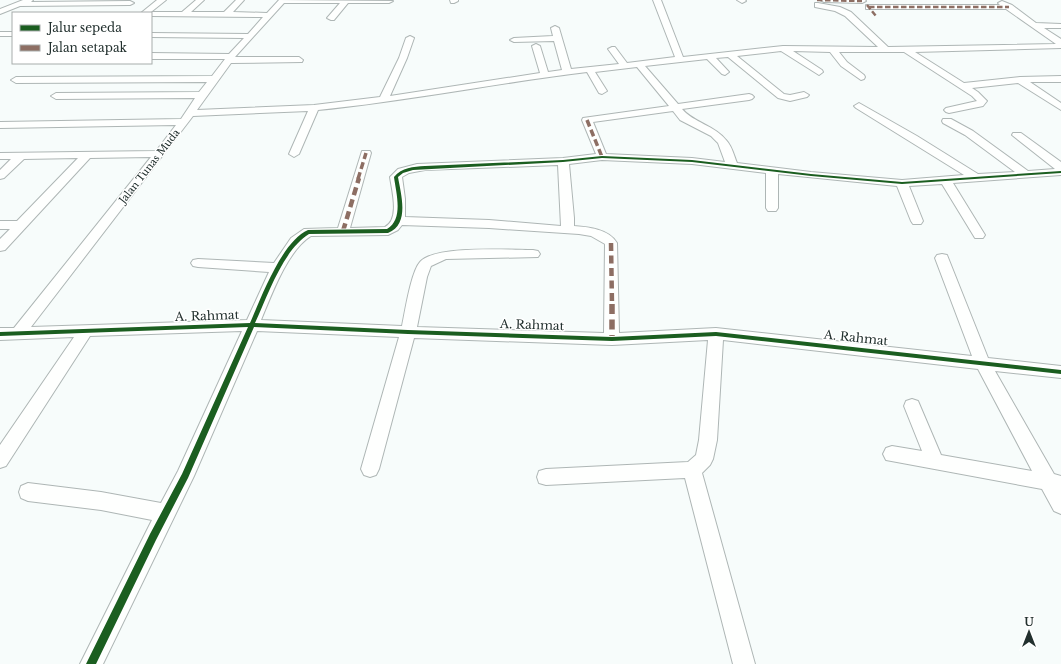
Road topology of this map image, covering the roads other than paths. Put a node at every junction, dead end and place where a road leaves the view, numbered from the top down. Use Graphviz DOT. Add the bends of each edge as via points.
graph roads {
  1 [pos="29,0"];
  2 [pos="162,0"];
  3 [pos="200,0"];
  4 [pos="240,0"];
  5 [pos="283,0"];
  6 [pos="657,0"];
  7 [pos="862,0"];
  8 [pos="998,0"];
  9 [pos="346,1"];
  10 [pos="389,1"];
  11 [pos="133,2"];
  12 [pos="818,2"];
  13 [pos="20,4"];
  14 [pos="869,7"];
  15 [pos="1010,7"];
  16 [pos="122,10"];
  17 [pos="0,12"];
  18 [pos="147,12"];
  19 [pos="152,14"];
  20 [pos="184,14"];
  21 [pos="227,14"];
  22 [pos="268,15"];
  23 [pos="876,16"];
  24 [pos="0,17"];
  25 [pos="12,17"];
  26 [pos="331,18"];
  27 [pos="1034,25"];
  28 [pos="1061,26"];
  29 [pos="555,28"];
  30 [pos="0,34"];
  31 [pos="12,34"];
  32 [pos="152,35"];
  33 [pos="250,36"];
  34 [pos="410,38"];
  35 [pos="558,38"];
  36 [pos="514,40"];
  37 [pos="1061,44"];
  38 [pos="536,46"];
  39 [pos="783,48"];
  40 [pos="831,48"];
  41 [pos="612,49"];
  42 [pos="905,49"];
  43 [pos="885,50"];
  44 [pos="730,54"];
  45 [pos="152,56"];
  46 [pos="709,56"];
  47 [pos="230,58"];
  48 [pos="299,60"];
  49 [pos="680,60"];
  50 [pos="639,64"];
  51 [pos="624,65"];
  52 [pos="589,69"];
  53 [pos="567,72"];
  54 [pos="725,72"];
  55 [pos="818,72"];
  56 [pos="545,75"];
  57 [pos="861,77"];
  58 [pos="215,79"];
  59 [pos="1061,79"];
  60 [pos="16,80"];
  61 [pos="1020,80"];
  62 [pos="961,86"];
  63 [pos="602,91"];
  64 [pos="202,95"];
  65 [pos="804,95"];
  66 [pos="56,96"];
  67 [pos="749,97"];
  68 [pos="383,100"];
  69 [pos="859,106"];
  70 [pos="1061,107"];
  71 [pos="314,108"];
  72 [pos="675,108"];
  73 [pos="190,113"];
  74 [pos="184,122"];
  75 [pos="0,125"];
  76 [pos="1016,135"];
  77 [pos="366,153"];
  78 [pos="86,154"];
  79 [pos="158,154"];
  80 [pos="294,154"];
  81 [pos="0,156"];
  82 [pos="21,156"];
  83 [pos="602,157"];
  84 [pos="563,161"];
  85 [pos="732,165"];
  86 [pos="1061,168"];
  87 [pos="772,170"];
  88 [pos="1061,172"];
  89 [pos="1025,174"];
  90 [pos="0,176"];
  91 [pos="976,178"];
  92 [pos="946,181"];
  93 [pos="902,183"];
  94 [pos="772,208"];
  95 [pos="398,221"];
  96 [pos="917,221"];
  97 [pos="0,225"];
  98 [pos="20,225"];
  99 [pos="566,230"];
  100 [pos="344,231"];
  101 [pos="979,235"];
  102 [pos="0,247"];
  103 [pos="533,254"];
  104 [pos="942,258"];
  105 [pos="198,263"];
  106 [pos="279,268"];
  107 [pos="253,325"];
  108 [pos="86,331"];
  109 [pos="408,332"];
  110 [pos="0,334"];
  111 [pos="18,334"];
  112 [pos="716,334"];
  113 [pos="612,339"];
  114 [pos="982,362"];
  115 [pos="1061,372"];
  116 [pos="912,406"];
  117 [pos="892,454"];
  118 [pos="0,460"];
  119 [pos="935,462"];
  120 [pos="370,469"];
  121 [pos="692,470"];
  122 [pos="546,477"];
  123 [pos="1055,483"];
  124 [pos="28,492"];
  125 [pos="1061,505"];
  126 [pos="165,513"];
  127 [pos="91,664"];
  128 [pos="744,664"];
  1 -- 13 [label="street"];
  2 -- 18 [label="street"];
  3 -- 20 [label="street"];
  4 -- 21 [label="street"];
  5 -- 9 [label="street"];
  5 -- 22 [label="street, Jalan Tunas Muda"];
  6 -- 49 [label="street"];
  7 -- 12 [label="street"];
  7 -- 14 [label="street"];
  8 -- 15 [label="street"];
  9 -- 10 [label="street"];
  9 -- 26 [label="street"];
  11 -- 13 [label="street"];
  11 -- 16 [label="street"];
  12 -- 43 [label="street" via="848,14"];
  13 -- 17 [label="street"];
  14 -- 15 [label="street"];
  14 -- 23 [label="street"];
  15 -- 27 [label="street"];
  19 -- 20 [label="street"];
  20 -- 21 [label="street"];
  21 -- 22 [label="street"];
  22 -- 33 [label="street, Jalan Tunas Muda"];
  24 -- 25 [label="street"];
  27 -- 28 [label="street"];
  27 -- 37 [label="street"];
  29 -- 35 [label="street"];
  30 -- 31 [label="street"];
  32 -- 33 [label="street"];
  33 -- 47 [label="street, Jalan Tunas Muda"];
  34 -- 68 [label="street"];
  35 -- 36 [label="street"];
  35 -- 53 [label="street"];
  37 -- 42 [label="street"];
  38 -- 56 [label="street"];
  39 -- 40 [label="street"];
  39 -- 44 [label="street"];
  39 -- 55 [label="street"];
  40 -- 43 [label="street"];
  40 -- 57 [label="street" via="844,64"];
  41 -- 51 [label="street"];
  42 -- 43 [label="street"];
  42 -- 62 [label="street"];
  44 -- 46 [label="street"];
  44 -- 65 [label="street" via="781,96 790,98"];
  45 -- 47 [label="street"];
  46 -- 49 [label="street"];
  46 -- 54 [label="street"];
  47 -- 48 [label="street"];
  47 -- 58 [label="street, Jalan Tunas Muda"];
  49 -- 50 [label="street"];
  50 -- 51 [label="street"];
  50 -- 72 [label="street"];
  51 -- 52 [label="street"];
  52 -- 53 [label="street"];
  52 -- 63 [label="street"];
  53 -- 56 [label="street"];
  56 -- 68 [label="street"];
  58 -- 60 [label="street"];
  58 -- 64 [label="street, Jalan Tunas Muda"];
  59 -- 61 [label="street"];
  61 -- 62 [label="street"];
  61 -- 70 [label="street"];
  62 -- 89 [label="street" via="975,94 982,103 948,116"];
  64 -- 66 [label="street"];
  64 -- 73 [label="street, Jalan Tunas Muda"];
  67 -- 72 [label="street"];
  68 -- 71 [label="street"];
  69 -- 91 [label="street"];
  71 -- 73 [label="street"];
  71 -- 80 [label="street"];
  72 -- 83 [label="street" via="587,120"];
  72 -- 85 [label="street" via="684,118 715,134 723,142"];
  73 -- 74 [label="street, Jalan Tunas Muda"];
  74 -- 75 [label="street"];
  74 -- 79 [label="street, Jalan Tunas Muda"];
  76 -- 86 [label="street"];
  77 -- 100 [label="street"];
  78 -- 79 [label="street"];
  78 -- 82 [label="street"];
  78 -- 98 [label="street"];
  79 -- 111 [label="street, Jalan Tunas Muda"];
  81 -- 82 [label="street"];
  82 -- 90 [label="street"];
  83 -- 84 [label="street"];
  83 -- 85 [label="street" via="692,160"];
  84 -- 95 [label="street" via="425,166 407,169 398,173 396,177 400,206"];
  84 -- 99 [label="street" via="568,218"];
  85 -- 87 [label="street"];
  87 -- 93 [label="street" via="811,176"];
  87 -- 94 [label="street"];
  88 -- 89 [label="street"];
  89 -- 91 [label="street"];
  91 -- 92 [label="street"];
  92 -- 93 [label="street"];
  92 -- 101 [label="street"];
  93 -- 96 [label="street"];
  95 -- 99 [label="street"];
  95 -- 100 [label="street" via="395,228 388,231"];
  97 -- 98 [label="street"];
  98 -- 102 [label="street"];
  99 -- 113 [label="street" via="585,230 599,234 611,243"];
  100 -- 106 [label="street" via="308,232 301,235"];
  103 -- 109 [label="street" via="446,255 425,264"];
  104 -- 114 [label="street"];
  105 -- 106 [label="street"];
  106 -- 107 [label="street"];
  107 -- 108 [label="street, A. Rahmat"];
  107 -- 109 [label="street, A. Rahmat"];
  107 -- 126 [label="street" via="185,476"];
  108 -- 111 [label="street, A. Rahmat"];
  108 -- 118 [label="street"];
  109 -- 113 [label="street, A. Rahmat"];
  109 -- 120 [label="street"];
  110 -- 111 [label="street, A. Rahmat"];
  112 -- 113 [label="street, A. Rahmat"];
  112 -- 114 [label="street, A. Rahmat"];
  112 -- 121 [label="street" via="708,440 704,459"];
  114 -- 115 [label="street, A. Rahmat"];
  114 -- 123 [label="street"];
  116 -- 119 [label="street"];
  117 -- 119 [label="street"];
  119 -- 123 [label="street"];
  121 -- 122 [label="street"];
  121 -- 128 [label="street"];
  123 -- 125 [label="street"];
  124 -- 126 [label="street" via="101,501"];
  126 -- 127 [label="street"];
}
